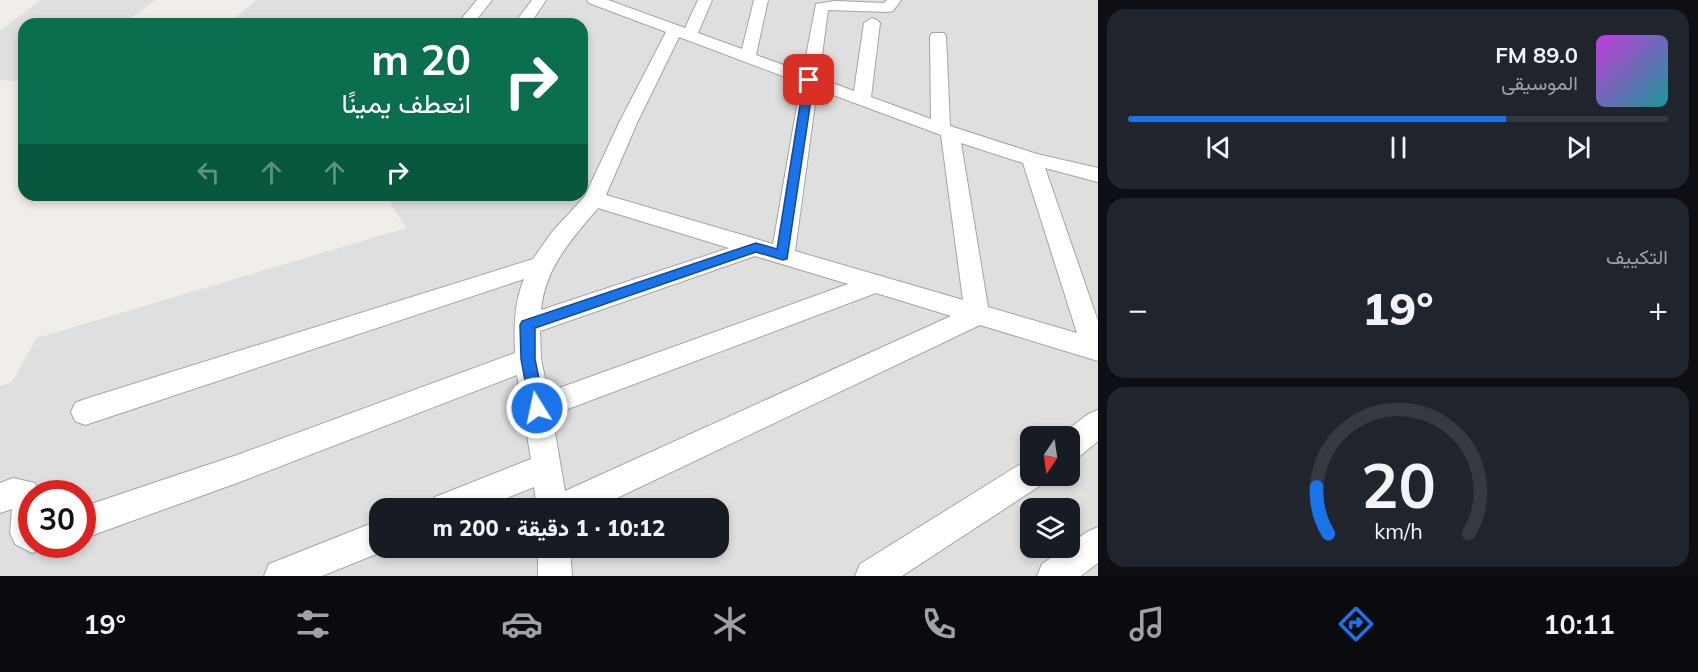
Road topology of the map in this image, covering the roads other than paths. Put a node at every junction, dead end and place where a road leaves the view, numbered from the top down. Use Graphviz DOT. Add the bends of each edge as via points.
graph roads {
  1 [pos="485,0"];
  2 [pos="539,0"];
  3 [pos="594,0"];
  4 [pos="705,0"];
  5 [pos="761,0"];
  6 [pos="894,0"];
  7 [pos="638,7"];
  8 [pos="470,18"];
  9 [pos="526,18"];
  10 [pos="872,23"];
  11 [pos="682,31"];
  12 [pos="938,36"];
  13 [pos="748,56"];
  14 [pos="809,80"];
  15 [pos="862,99"];
  16 [pos="945,130"];
  17 [pos="1032,159"];
  18 [pos="1098,175"];
  19 [pos="594,199"];
  20 [pos="756,247"];
  21 [pos="783,255"];
  22 [pos="541,266"];
  23 [pos="877,283"];
  24 [pos="977,315"];
  25 [pos="527,325"];
  26 [pos="1097,350"];
  27 [pos="528,359"];
  28 [pos="537,408"];
  29 [pos="85,412"];
  30 [pos="1098,423"];
  31 [pos="1080,438"];
  32 [pos="547,467"];
  33 [pos="1020,481"];
  34 [pos="18,493"];
  35 [pos="0,498"];
  36 [pos="471,498"];
  37 [pos="551,498"];
  38 [pos="584,498"];
  39 [pos="96,518"];
  40 [pos="369,540"];
  41 [pos="1098,543"];
  42 [pos="554,558"];
  43 [pos="282,576"];
  44 [pos="555,576"];
  45 [pos="872,576"];
  46 [pos="1054,576"];
  1 -- 8 [label="street"];
  2 -- 9 [label="street"];
  3 -- 7 [label="street"];
  4 -- 11 [label="street"];
  5 -- 13 [label="street"];
  6 -- 14 [label="street" via="888,8 822,7"];
  7 -- 11 [label="street"];
  10 -- 15 [label="street"];
  11 -- 13 [label="street"];
  11 -- 19 [label="street" via="628,123"];
  12 -- 16 [label="street"];
  13 -- 14 [label="street"];
  14 -- 15 [label="street"];
  14 -- 21 [label="street"];
  15 -- 16 [label="street"];
  16 -- 17 [label="street"];
  16 -- 24 [label="street"];
  17 -- 18 [label="street"];
  17 -- 26 [label="street"];
  19 -- 20 [label="street"];
  19 -- 22 [label="street"];
  20 -- 21 [label="street"];
  20 -- 25 [label="street"];
  21 -- 23 [label="street"];
  22 -- 25 [label="street" via="531,291"];
  22 -- 29 [label="street"];
  23 -- 24 [label="street"];
  23 -- 28 [label="street"];
  24 -- 26 [label="street"];
  24 -- 38 [label="street"];
  25 -- 27 [label="street"];
  27 -- 28 [label="street"];
  27 -- 39 [label="street"];
  28 -- 32 [label="street"];
  30 -- 31 [label="street"];
  32 -- 36 [label="street"];
  32 -- 37 [label="street"];
  33 -- 45 [label="street"];
  34 -- 35 [label="street"];
  40 -- 43 [label="street"];
  41 -- 46 [label="street"];
  42 -- 44 [label="street"];
}
